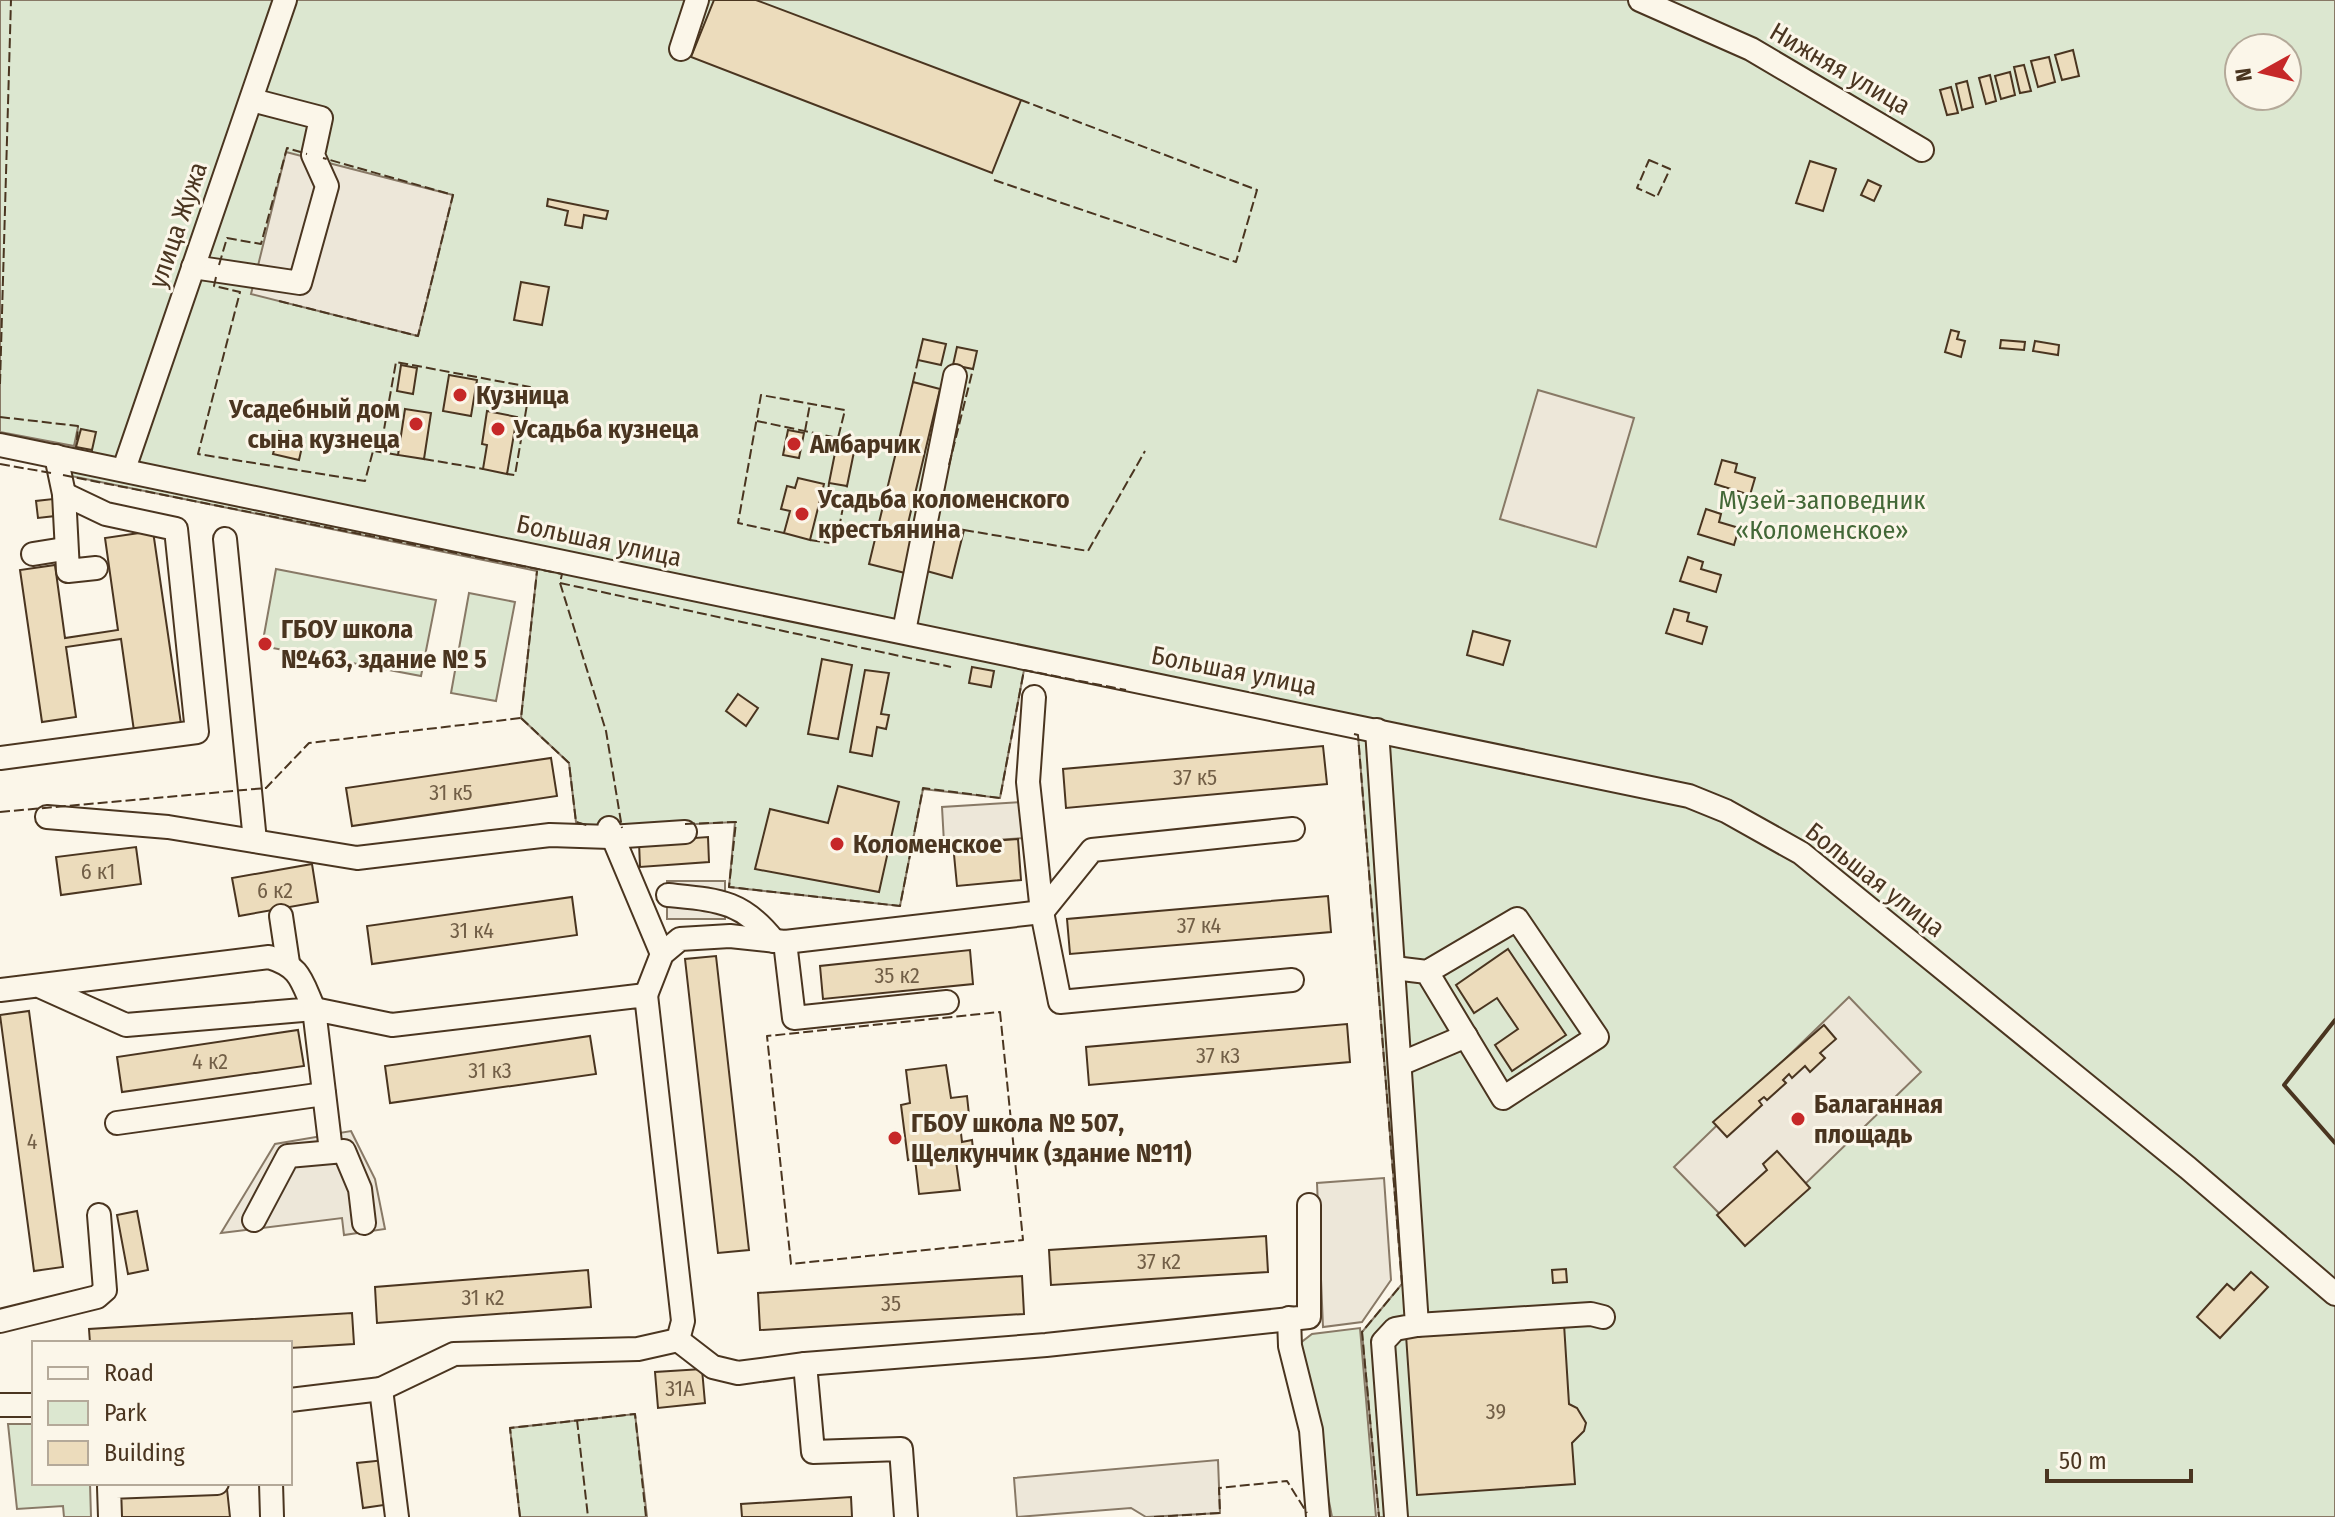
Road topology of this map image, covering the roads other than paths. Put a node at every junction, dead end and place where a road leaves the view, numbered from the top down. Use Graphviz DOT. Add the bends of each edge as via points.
graph roads {
  1 [pos="285,0"];
  2 [pos="697,0"];
  3 [pos="1640,0"];
  4 [pos="681,49"];
  5 [pos="252,100"];
  6 [pos="1922,150"];
  7 [pos="193,267"];
  8 [pos="955,376"];
  9 [pos="0,445"];
  10 [pos="56,456"];
  11 [pos="124,469"];
  12 [pos="64,494"];
  13 [pos="225,539"];
  14 [pos="64,549"];
  15 [pos="33,554"];
  16 [pos="96,568"];
  17 [pos="904,631"];
  18 [pos="1034,697"];
  19 [pos="1377,730"];
  20 [pos="0,758"];
  21 [pos="47,817"];
  22 [pos="1293,829"];
  23 [pos="609,832"];
  24 [pos="685,832"];
  25 [pos="255,841"];
  26 [pos="668,895"];
  27 [pos="1042,912"];
  28 [pos="281,916"];
  29 [pos="780,941"];
  30 [pos="662,954"];
  31 [pos="288,963"];
  32 [pos="1394,968"];
  33 [pos="1427,972"];
  34 [pos="1292,980"];
  35 [pos="39,986"];
  36 [pos="0,990"];
  37 [pos="646,995"];
  38 [pos="947,1002"];
  39 [pos="314,1009"];
  40 [pos="1466,1036"];
  41 [pos="1400,1064"];
  42 [pos="324,1094"];
  43 [pos="117,1123"];
  44 [pos="331,1151"];
  45 [pos="1309,1205"];
  46 [pos="99,1215"];
  47 [pos="254,1220"];
  48 [pos="364,1223"];
  49 [pos="2335,1294"];
  50 [pos="1603,1317"];
  51 [pos="1289,1318"];
  52 [pos="0,1321"];
  53 [pos="1417,1325"];
  54 [pos="678,1340"];
  55 [pos="805,1364"];
  56 [pos="381,1389"];
  57 [pos="292,1400"];
  58 [pos="0,1405"];
  59 [pos="32,1405"];
  60 [pos="163,1485"];
  61 [pos="271,1485"];
  62 [pos="110,1517"];
  63 [pos="272,1517"];
  64 [pos="397,1517"];
  65 [pos="906,1517"];
  66 [pos="1318,1517"];
  67 [pos="1396,1517"];
  1 -- 5 [label="street, улица Жужа"];
  2 -- 4 [label="street"];
  3 -- 6 [label="street, Нижняя улица" via="1751,49"];
  5 -- 7 [label="street, улица Жужа"];
  5 -- 7 [label="street" via="321,118 313,155 327,186 300,283"];
  7 -- 11 [label="street, улица Жужа"];
  8 -- 17 [label="street"];
  9 -- 10 [label="street, Большая улица"];
  10 -- 11 [label="street, Большая улица"];
  10 -- 12 [label="street"];
  11 -- 17 [label="street, Большая улица"];
  12 -- 14 [label="street"];
  12 -- 20 [label="street" via="106,514 176,529 197,732"];
  13 -- 25 [label="street"];
  14 -- 15 [label="street"];
  14 -- 16 [label="street" via="68,571"];
  17 -- 19 [label="street, Большая улица"];
  18 -- 27 [label="street" via="1028,782"];
  19 -- 32 [label="street"];
  19 -- 49 [label="street, Большая улица" via="1689,796 1801,853"];
  21 -- 25 [label="street"];
  22 -- 27 [label="street" via="1092,850"];
  23 -- 24 [label="street"];
  23 -- 25 [label="street" via="357,858"];
  23 -- 30 [label="street"];
  26 -- 29 [label="street" via="729,902 757,918"];
  27 -- 29 [label="street"];
  27 -- 34 [label="street" via="1060,1002"];
  28 -- 31 [label="street"];
  29 -- 30 [label="street" via="680,939"];
  29 -- 38 [label="street" via="794,1018"];
  30 -- 37 [label="street"];
  31 -- 35 [label="street" via="269,957 239,959"];
  31 -- 39 [label="street" via="298,971"];
  32 -- 33 [label="street"];
  32 -- 41 [label="street"];
  33 -- 40 [label="street"];
  33 -- 40 [label="street" via="1517,919 1597,1037 1503,1098"];
  35 -- 36 [label="street"];
  35 -- 39 [label="street" via="126,1025"];
  37 -- 39 [label="street" via="392,1025"];
  37 -- 54 [label="street" via="683,1321"];
  39 -- 42 [label="street"];
  40 -- 41 [label="street"];
  41 -- 53 [label="street"];
  42 -- 43 [label="street"];
  42 -- 44 [label="street"];
  44 -- 47 [label="street" via="288,1156"];
  44 -- 48 [label="street" via="344,1151 360,1189"];
  45 -- 51 [label="street" via="1309,1317"];
  46 -- 52 [label="street" via="105,1290 97,1297"];
  50 -- 53 [label="street"];
  51 -- 55 [label="street"];
  51 -- 66 [label="street" via="1290,1346 1311,1430"];
  53 -- 67 [label="street" via="1395,1329 1383,1342"];
  54 -- 55 [label="street" via="713,1367 738,1373"];
  54 -- 56 [label="street" via="638,1349 454,1354"];
  55 -- 65 [label="street" via="813,1452 901,1449"];
  56 -- 57 [label="street"];
  56 -- 64 [label="street"];
  58 -- 59 [label="street"];
  60 -- 62 [label="street" via="109,1487"];
  61 -- 63 [label="street"];
}
